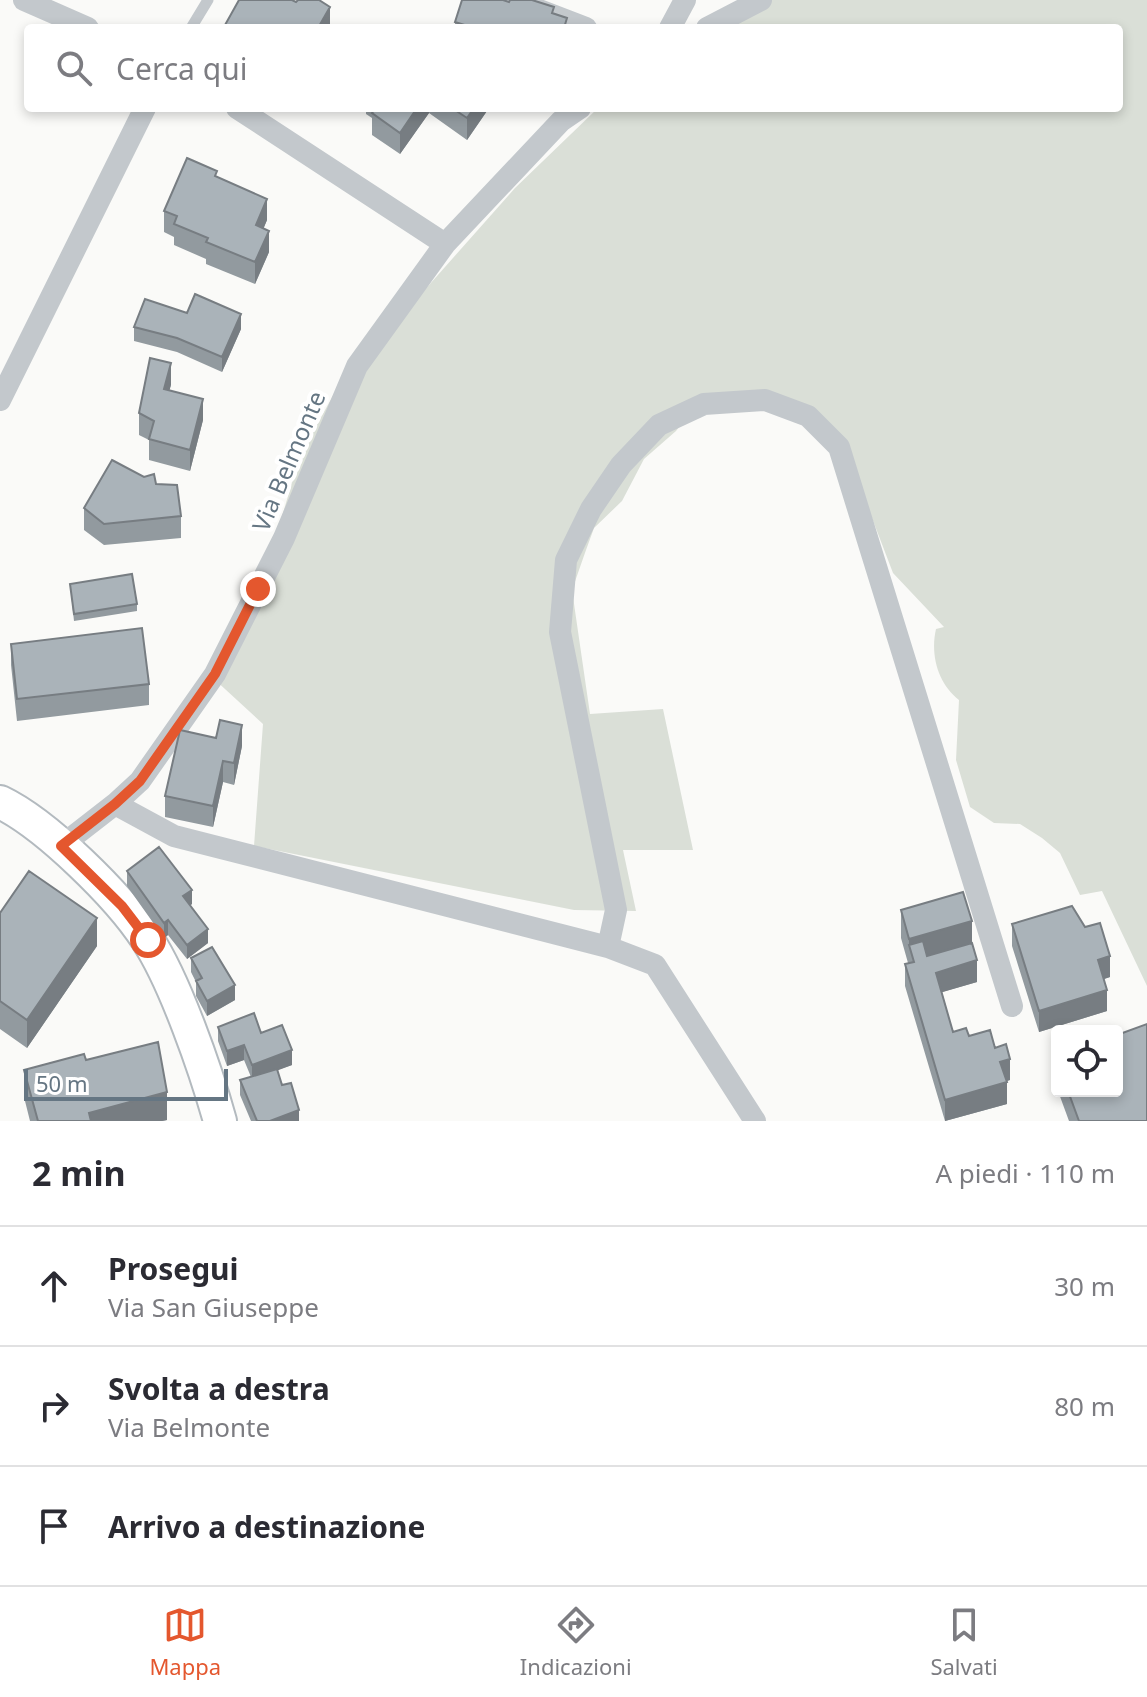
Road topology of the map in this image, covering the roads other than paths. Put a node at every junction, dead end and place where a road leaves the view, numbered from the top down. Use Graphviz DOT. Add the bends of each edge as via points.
graph roads {
  1 [pos="24,0"];
  2 [pos="208,0"];
  3 [pos="513,0"];
  4 [pos="685,0"];
  5 [pos="761,0"];
  6 [pos="79,24"];
  7 [pos="193,24"];
  8 [pos="576,24"];
  9 [pos="672,24"];
  10 [pos="715,24"];
  11 [pos="143,112"];
  12 [pos="243,112"];
  13 [pos="574,112"];
  14 [pos="445,244"];
  15 [pos="0,400"];
  16 [pos="0,802"];
  17 [pos="115,804"];
  18 [pos="61,846"];
  19 [pos="608,947"];
  20 [pos="1012,1006"];
  21 [pos="220,1121"];
  22 [pos="755,1121"];
  1 -- 6 [label="street"];
  2 -- 7 [label="lane"];
  3 -- 8 [label="street"];
  4 -- 9 [label="street"];
  5 -- 10 [label="street"];
  11 -- 15 [label="street"];
  12 -- 14 [label="street"];
  13 -- 14 [label="street, Via Belmonte"];
  14 -- 17 [label="street, Via Belmonte" via="357,366 284,538 215,674 140,781"];
  16 -- 18 [label="street"];
  17 -- 18 [label="street, Via Belmonte"];
  17 -- 19 [label="street" via="174,836"];
  18 -- 21 [label="street" via="122,906 148,940"];
  19 -- 20 [label="street" via="616,910 560,632 566,560 621,465 659,425 704,404 765,400 808,416 839,447"];
  19 -- 22 [label="street" via="655,965"];
}
